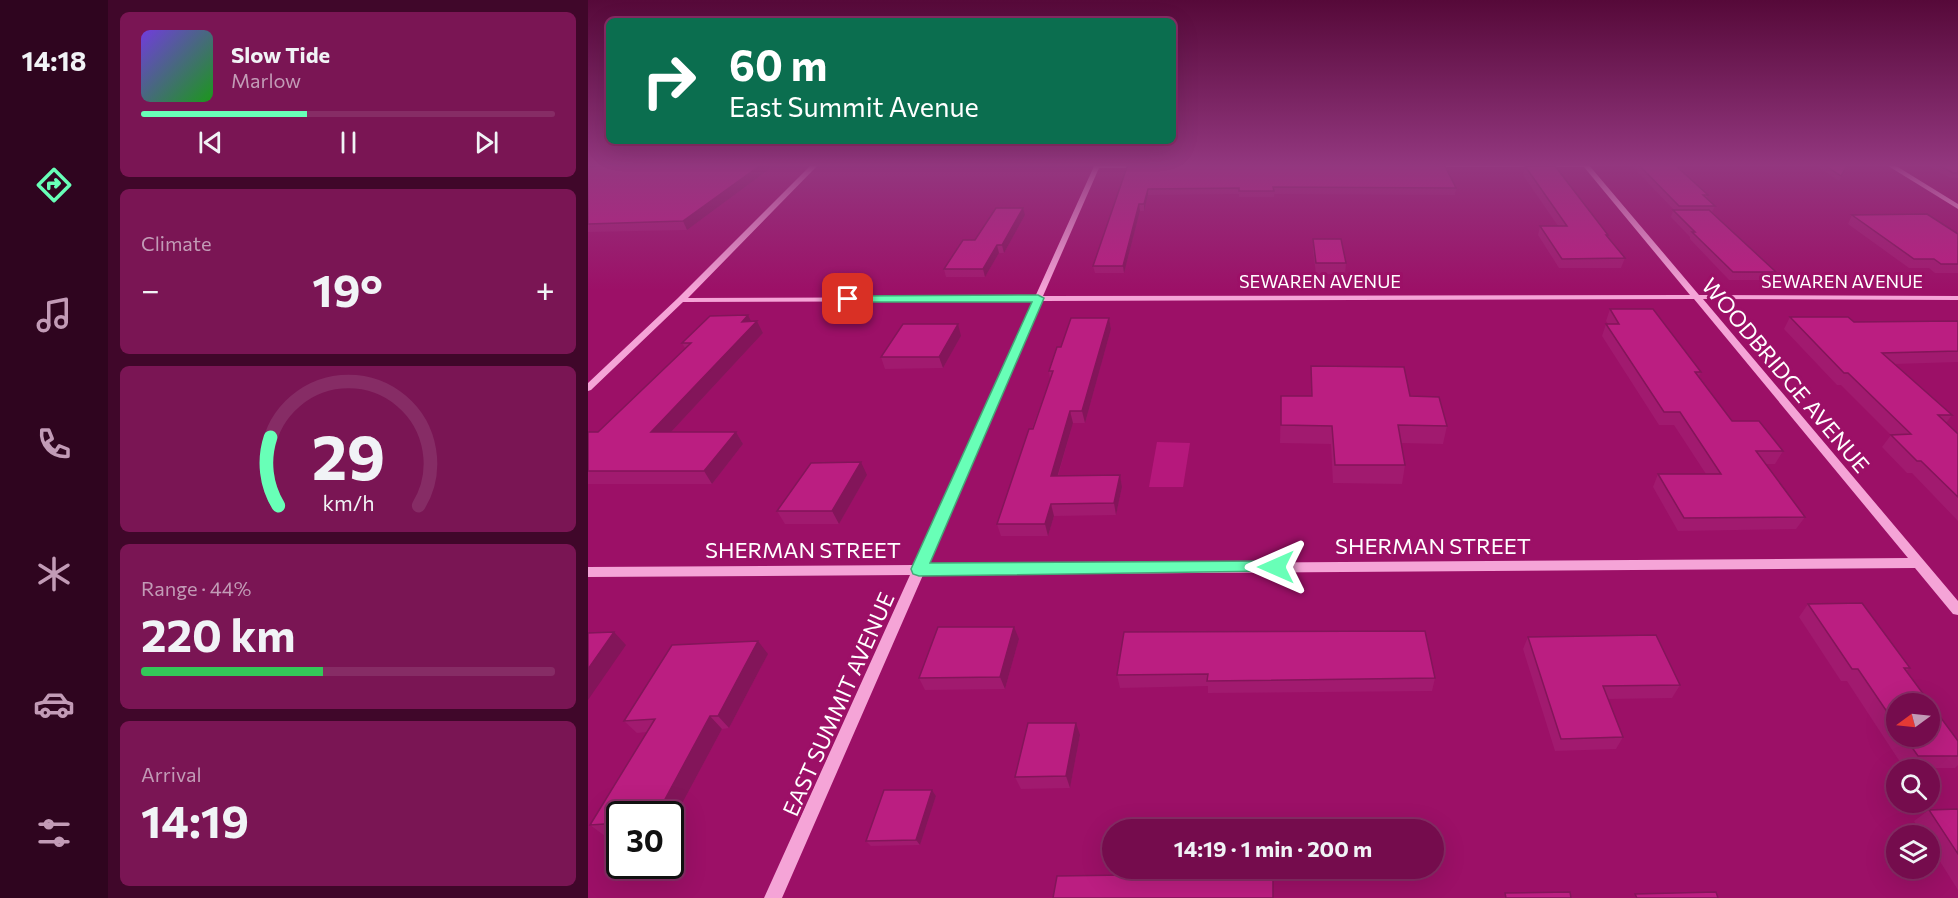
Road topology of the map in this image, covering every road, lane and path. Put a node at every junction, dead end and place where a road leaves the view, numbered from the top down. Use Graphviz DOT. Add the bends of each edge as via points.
graph roads {
  1 [pos="774,206"];
  2 [pos="1079,206"];
  3 [pos="1619,206"];
  4 [pos="1695,297"];
  5 [pos="1038,298"];
  6 [pos="1958,298"];
  7 [pos="681,300"];
  8 [pos="588,388"];
  9 [pos="1918,563"];
  10 [pos="919,569"];
  11 [pos="588,572"];
  12 [pos="1958,610"];
  13 [pos="774,898"];
  1 -- 7 [label="street"];
  2 -- 5 [label="street, EAST SUMMIT AVENUE"];
  3 -- 4 [label="street, WOODBRIDGE AVENUE"];
  4 -- 5 [label="street, SEWAREN AVENUE"];
  4 -- 6 [label="street, SEWAREN AVENUE"];
  4 -- 9 [label="street, WOODBRIDGE AVENUE"];
  5 -- 7 [label="street, SEWAREN AVENUE"];
  5 -- 10 [label="street, EAST SUMMIT AVENUE"];
  7 -- 8 [label="street"];
  9 -- 10 [label="street, SHERMAN STREET"];
  9 -- 12 [label="street, WOODBRIDGE AVENUE"];
  10 -- 11 [label="street, SHERMAN STREET"];
  10 -- 13 [label="street, EAST SUMMIT AVENUE"];
}
